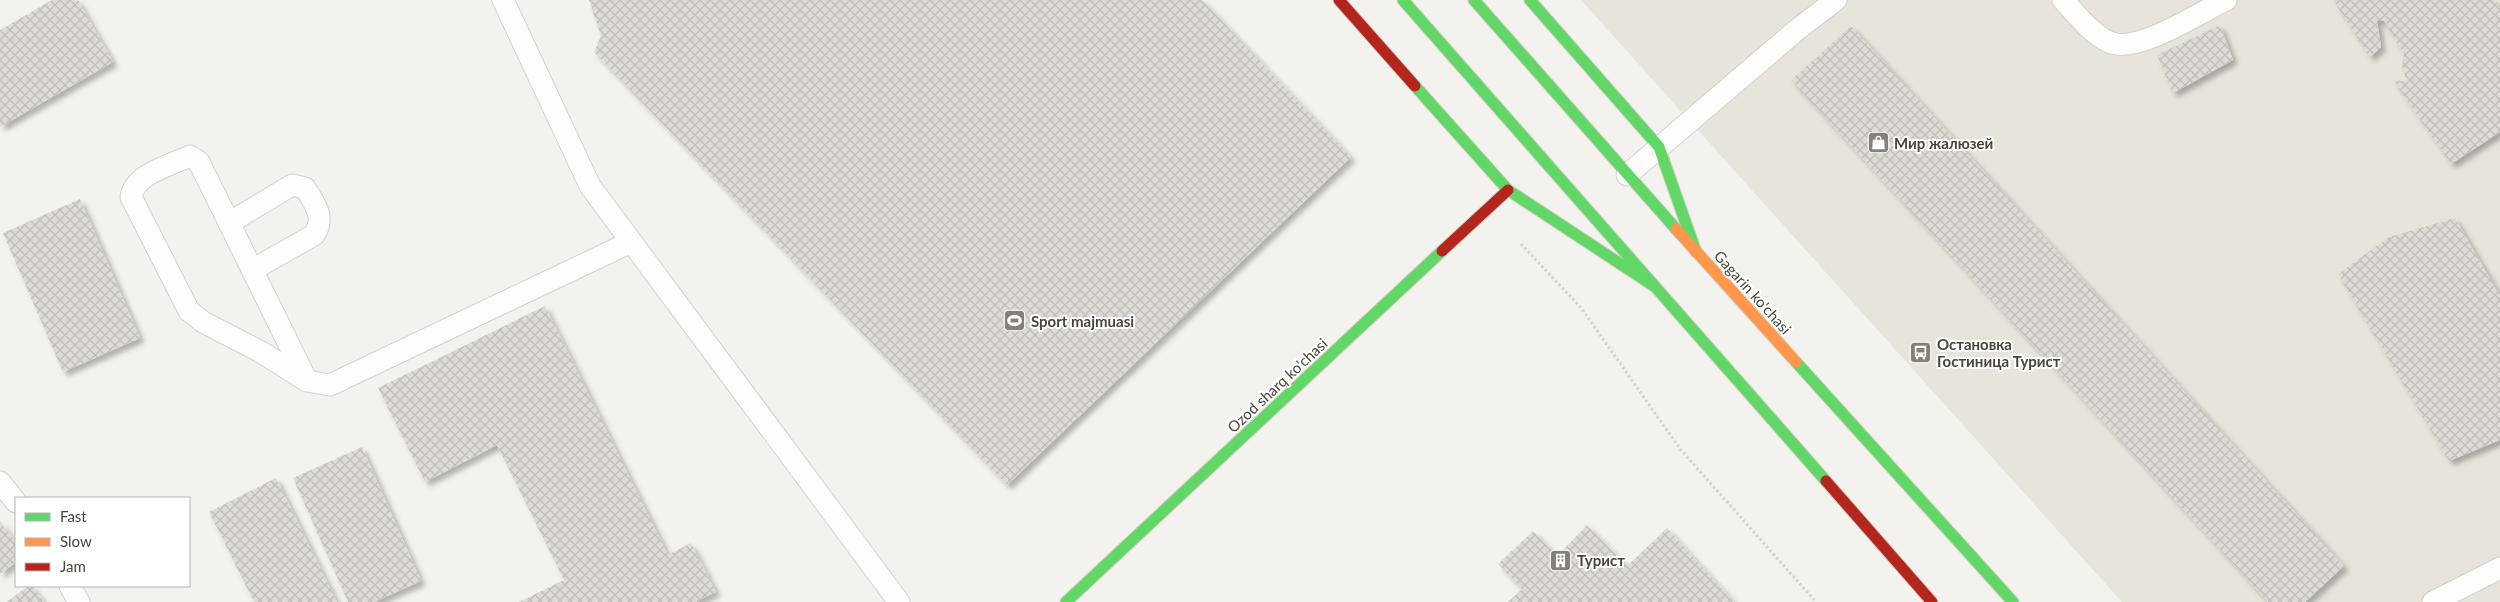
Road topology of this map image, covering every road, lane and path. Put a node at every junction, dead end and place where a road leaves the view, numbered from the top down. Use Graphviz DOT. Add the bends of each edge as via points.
graph roads {
  1 [pos="503,0"];
  2 [pos="1339,0"];
  3 [pos="1404,0"];
  4 [pos="1474,0"];
  5 [pos="1530,0"];
  6 [pos="1836,0"];
  7 [pos="2062,0"];
  8 [pos="2226,0"];
  9 [pos="1659,147"];
  10 [pos="1627,175"];
  11 [pos="1508,190"];
  12 [pos="1474,222"];
  13 [pos="229,223"];
  14 [pos="631,242"];
  15 [pos="1696,252"];
  16 [pos="252,270"];
  17 [pos="1654,286"];
  18 [pos="307,381"];
  19 [pos="0,482"];
  20 [pos="15,501"];
  21 [pos="2500,568"];
  22 [pos="71,587"];
  23 [pos="79,602"];
  24 [pos="899,602"];
  25 [pos="1066,602"];
  26 [pos="1816,602"];
  27 [pos="1932,602"];
  28 [pos="2013,602"];
  29 [pos="2433,602"];
  1 -- 14 [label="lane" via="590,186"];
  2 -- 11 [label="main road"];
  3 -- 17 [label="main road"];
  4 -- 10 [label="main road, Gagarin ko'chasi"];
  5 -- 9 [label="main road"];
  6 -- 9 [label="lane"];
  7 -- 8 [label="lane" via="2094,32 2115,44 2143,42"];
  9 -- 10 [label="lane"];
  9 -- 15 [label="main road"];
  10 -- 15 [label="main road, Gagarin ko'chasi"];
  11 -- 12 [label="main road, Ozod sharq ko'chasi"];
  11 -- 17 [label="main road"];
  12 -- 25 [label="main road, Ozod sharq ko'chasi"];
  12 -- 26 [label="path" via="1511,233 1582,309 1680,449"];
  13 -- 16 [label="lane"];
  13 -- 16 [label="lane" via="292,185 305,188 319,212 319,228 314,235"];
  13 -- 18 [label="lane" via="195,158 190,156 142,178 132,188 131,197 189,310 203,322 261,352"];
  14 -- 18 [label="lane" via="330,385"];
  14 -- 24 [label="lane"];
  15 -- 28 [label="main road, Gagarin ko'chasi"];
  16 -- 18 [label="lane"];
  17 -- 27 [label="main road"];
  19 -- 20 [label="lane"];
  21 -- 29 [label="lane"];
  22 -- 23 [label="lane"];
}
